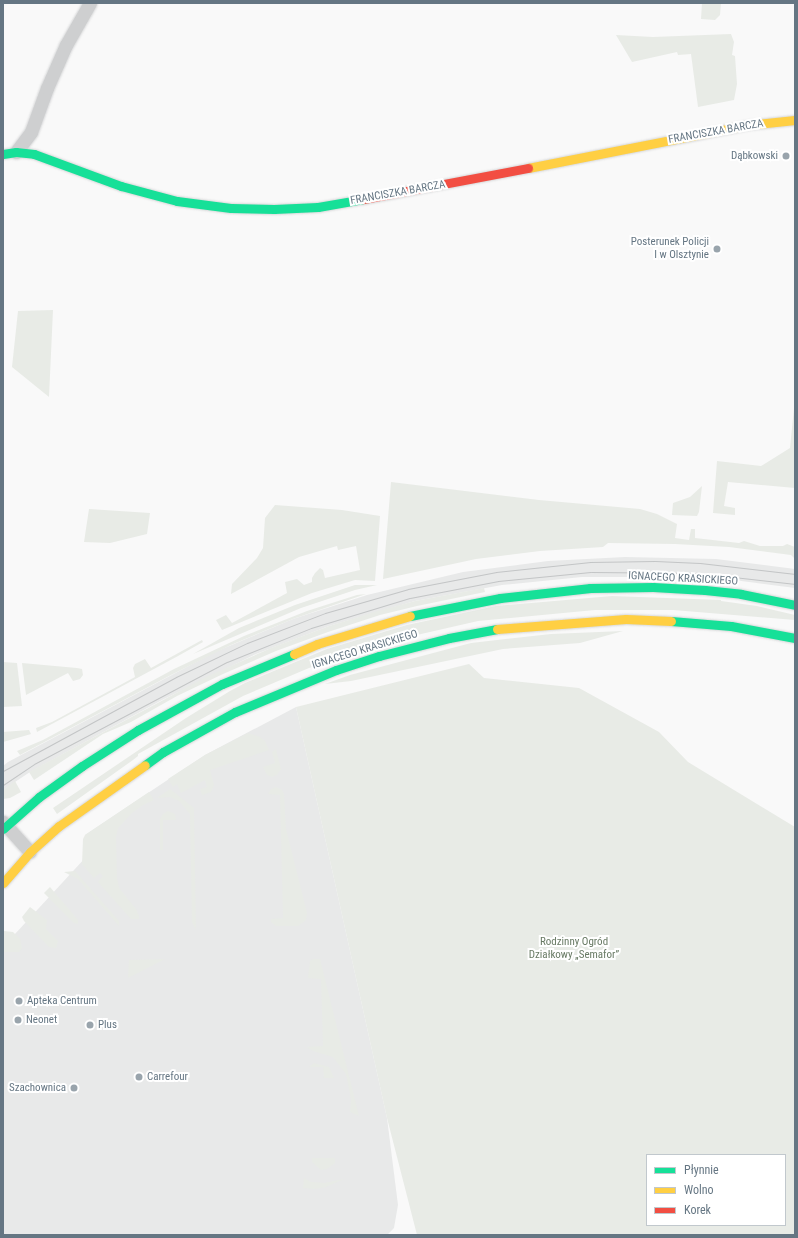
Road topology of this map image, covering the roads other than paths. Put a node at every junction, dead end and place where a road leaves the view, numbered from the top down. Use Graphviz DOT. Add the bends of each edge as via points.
graph roads {
  1 [pos="90,3"];
  2 [pos="795,120"];
  3 [pos="10,153"];
  4 [pos="795,605"];
  5 [pos="795,638"];
  6 [pos="4,826"];
  7 [pos="30,852"];
  8 [pos="5,875"];
  1 -- 3 [label="street" via="66,45 30,132"];
  2 -- 3 [label="main road, FRANCISZKA BARCZA" via="740,126 481,178 326,205 274,209 231,208 177,200 121,186 34,154"];
  4 -- 6 [label="main road, IGNACEGO KRASICKIEGO" via="706,590 653,587 590,588 500,598 404,617 317,644 222,684 138,730 82,766"];
  5 -- 7 [label="main road, IGNACEGO KRASICKIEGO" via="731,626 626,619 491,630 379,656 282,691 235,712 182,741 65,821"];
  6 -- 7 [label="street"];
  7 -- 8 [label="main road, IGNACEGO KRASICKIEGO"];
}
